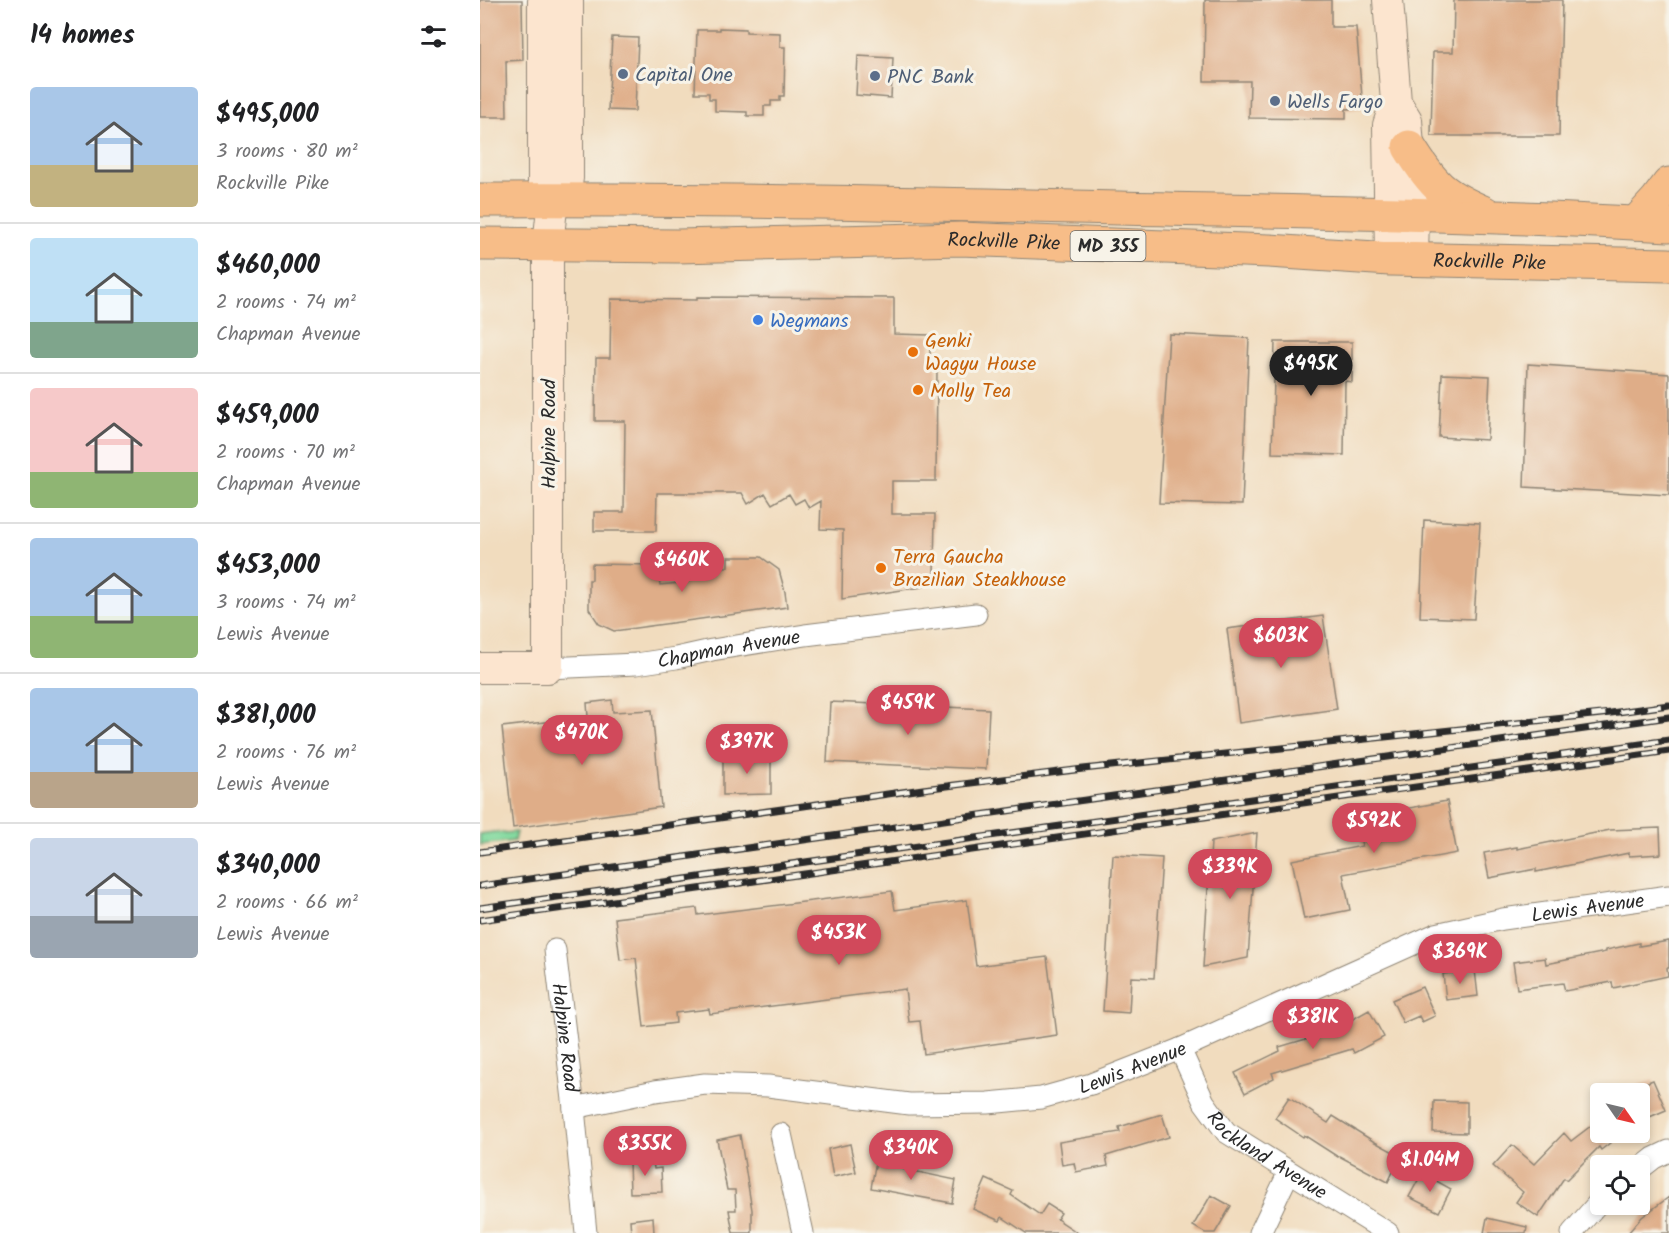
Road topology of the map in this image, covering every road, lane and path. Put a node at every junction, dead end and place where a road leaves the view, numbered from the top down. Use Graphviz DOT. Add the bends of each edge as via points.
graph roads {
  1 [pos="543,0"];
  2 [pos="568,0"];
  3 [pos="1388,0"];
  4 [pos="1396,102"];
  5 [pos="1409,147"];
  6 [pos="1669,184"];
  7 [pos="480,200"];
  8 [pos="553,200"];
  9 [pos="1401,214"];
  10 [pos="1498,218"];
  11 [pos="1636,223"];
  12 [pos="1669,225"];
  13 [pos="480,244"];
  14 [pos="548,244"];
  15 [pos="1401,259"];
  16 [pos="1669,265"];
  17 [pos="976,614"];
  18 [pos="480,668"];
  19 [pos="548,668"];
  20 [pos="1669,896"];
  21 [pos="555,950"];
  22 [pos="1180,1049"];
  23 [pos="574,1108"];
  24 [pos="781,1134"];
  25 [pos="1669,1151"];
  26 [pos="1650,1161"];
  27 [pos="1289,1172"];
  28 [pos="1590,1212"];
  29 [pos="586,1233"];
  30 [pos="807,1233"];
  31 [pos="1260,1233"];
  32 [pos="1388,1233"];
  33 [pos="1572,1233"];
  1 -- 8 [label="street, Halpine Road" via="543,186"];
  2 -- 8 [label="street, Halpine Road" via="568,179"];
  3 -- 4 [label="street"];
  4 -- 5 [label="street" via="1407,120"];
  4 -- 9 [label="street" via="1388,125"];
  5 -- 9 [label="street"];
  5 -- 10 [label="main road" via="1425,173 1453,199"];
  6 -- 11 [label="main road"];
  7 -- 8 [label="main road, Rockville Pike / MD 355"];
  8 -- 9 [label="main road, Rockville Pike / MD 355"];
  8 -- 14 [label="street, Halpine Road"];
  9 -- 10 [label="main road, Rockville Pike / MD 355"];
  9 -- 15 [label="street"];
  10 -- 11 [label="main road, Rockville Pike / MD 355"];
  11 -- 12 [label="main road, Rockville Pike / MD 355"];
  13 -- 14 [label="main road, Rockville Pike / MD 355"];
  14 -- 15 [label="main road, Rockville Pike / MD 355" via="678,246 960,239"];
  14 -- 19 [label="street, Halpine Road"];
  15 -- 16 [label="main road, Rockville Pike / MD 355"];
  17 -- 19 [label="street, Chapman Avenue" via="805,635 636,664"];
  18 -- 19 [label="street, Chapman Avenue"];
  20 -- 22 [label="street, Lewis Avenue" via="1503,919 1436,934"];
  21 -- 23 [label="street, Halpine Road"];
  22 -- 23 [label="street, Lewis Avenue" via="1091,1084 1041,1098 909,1104 768,1086 705,1084"];
  22 -- 27 [label="street, Rockland Avenue" via="1204,1102 1226,1132"];
  23 -- 29 [label="street, Halpine Road"];
  24 -- 30 [label="street"];
  25 -- 26 [label="street"];
  27 -- 31 [label="street"];
  27 -- 32 [label="street, Rockland Avenue"];
  28 -- 33 [label="street"];
}
